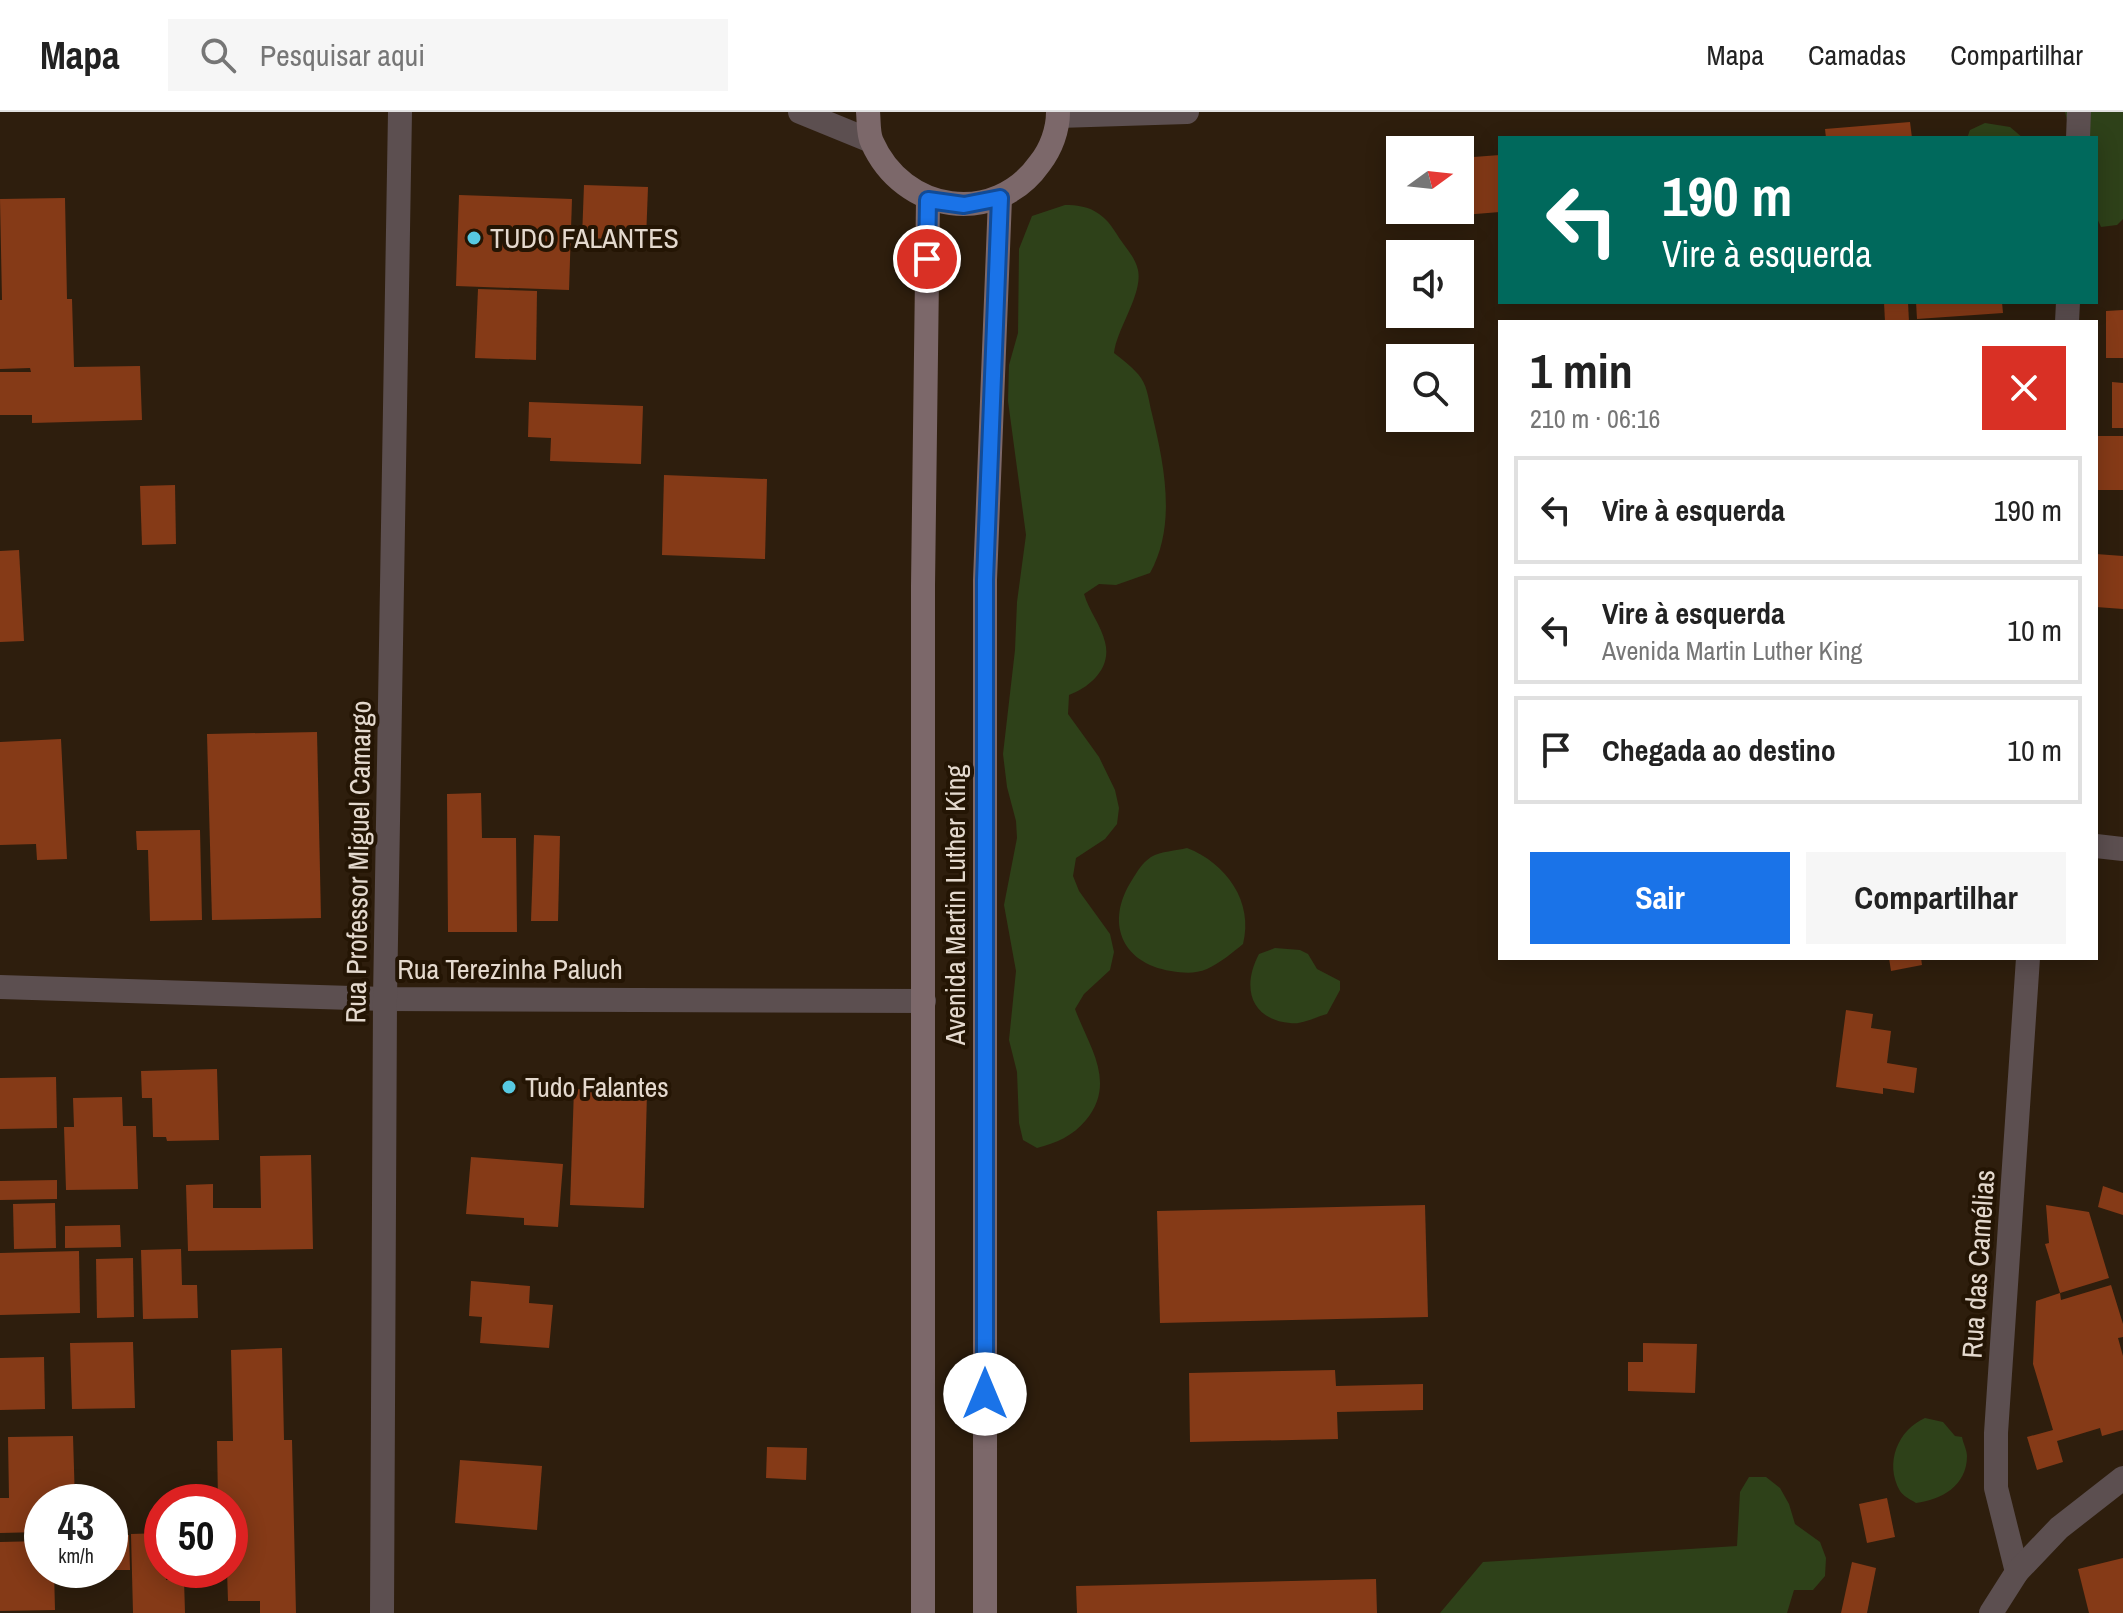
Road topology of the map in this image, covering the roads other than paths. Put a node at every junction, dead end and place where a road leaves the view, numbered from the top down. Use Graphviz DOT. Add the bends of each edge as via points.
graph roads {
  1 [pos="400,112"];
  2 [pos="800,112"];
  3 [pos="868,112"];
  4 [pos="1187,112"];
  5 [pos="2079,112"];
  6 [pos="1058,114"];
  7 [pos="2078,136"];
  8 [pos="871,141"];
  9 [pos="1000,198"];
  10 [pos="928,200"];
  11 [pos="2098,846"];
  12 [pos="2123,849"];
  13 [pos="2028,960"];
  14 [pos="0,987"];
  15 [pos="385,999"];
  16 [pos="924,1001"];
  17 [pos="2123,1478"];
  18 [pos="2017,1572"];
  19 [pos="382,1613"];
  20 [pos="923,1613"];
  21 [pos="985,1613"];
  22 [pos="1991,1613"];
  1 -- 15 [label="street, Rua Professor Miguel Camargo"];
  2 -- 8 [label="street"];
  3 -- 8 [label="main road"];
  4 -- 6 [label="street"];
  5 -- 7 [label="street"];
  6 -- 9 [label="main road" via="1050,150 1029,179"];
  8 -- 10 [label="main road" via="893,176"];
  9 -- 10 [label="main road" via="964,205"];
  9 -- 21 [label="main road, Avenida Martin Luther King" via="985,580"];
  10 -- 16 [label="main road, Avenida Martin Luther King"];
  11 -- 12 [label="street"];
  13 -- 18 [label="street, Rua das Camélias" via="1996,1433 1996,1488"];
  14 -- 15 [label="street, Rua Terezinha Paluch"];
  15 -- 16 [label="street, Rua Terezinha Paluch"];
  15 -- 19 [label="street, Rua Professor Miguel Camargo"];
  16 -- 20 [label="main road, Avenida Martin Luther King"];
  17 -- 18 [label="street" via="2059,1528"];
  18 -- 22 [label="street"];
}
